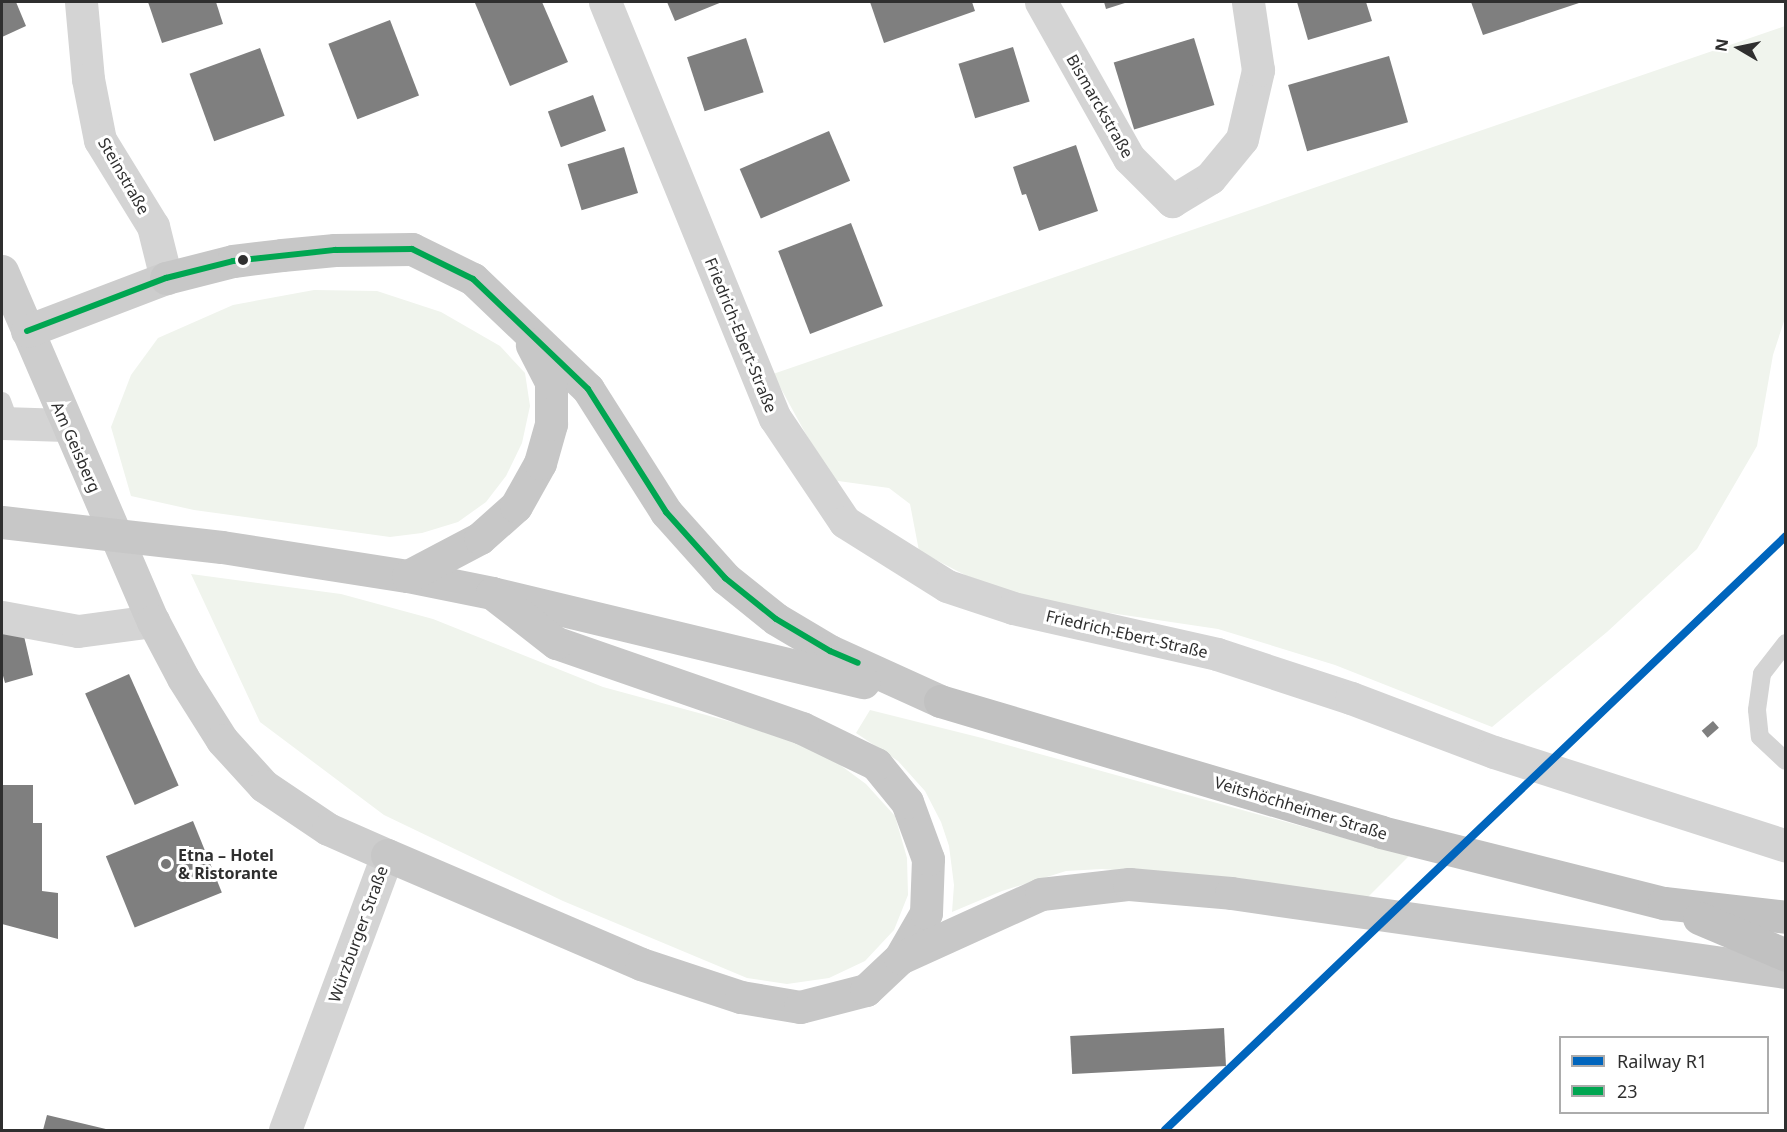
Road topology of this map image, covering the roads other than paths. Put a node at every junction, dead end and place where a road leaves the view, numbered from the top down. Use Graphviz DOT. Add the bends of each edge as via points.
graph roads {
  1 [pos="81,2"];
  2 [pos="605,2"];
  3 [pos="1041,2"];
  4 [pos="1248,2"];
  5 [pos="2,272"];
  6 [pos="166,278"];
  7 [pos="522,324"];
  8 [pos="27,331"];
  9 [pos="4,416"];
  10 [pos="66,424"];
  11 [pos="2,522"];
  12 [pos="408,576"];
  13 [pos="492,593"];
  14 [pos="2,616"];
  15 [pos="153,621"];
  16 [pos="1785,643"];
  17 [pos="940,701"];
  18 [pos="1785,761"];
  19 [pos="1785,846"];
  20 [pos="387,855"];
  21 [pos="1664,903"];
  22 [pos="1785,917"];
  23 [pos="1785,955"];
  24 [pos="900,958"];
  25 [pos="1785,972"];
  26 [pos="285,1131"];
  1 -- 6 [label="street, Steinstraße" via="88,78 100,140 153,226"];
  2 -- 19 [label="street, Friedrich-Ebert-Straße" via="775,418 845,522 947,586 1013,608 1217,654 1352,698 1494,752"];
  3 -- 4 [label="street, Bismarckstraße" via="1129,158 1172,201 1210,178 1242,139 1258,70"];
  5 -- 8 [label="street, Am Geisberg"];
  6 -- 7 [label="main road" via="233,261 282,255 412,249 473,279"];
  6 -- 8 [label="street"];
  7 -- 12 [label="main road" via="551,382 551,424 540,463 516,506 480,538"];
  7 -- 17 [label="main road" via="588,389 666,512 725,578 776,619 830,651"];
  8 -- 10 [label="street, Am Geisberg"];
  9 -- 10 [label="street"];
  10 -- 15 [label="street, Am Geisberg"];
  11 -- 12 [label="main road" via="222,547"];
  12 -- 13 [label="main road"];
  13 -- 17 [label="main road"];
  13 -- 24 [label="main road" via="556,643 802,728 876,764 907,802 928,859 926,913"];
  14 -- 15 [label="street" via="78,631"];
  15 -- 20 [label="street, Würzburger Straße" via="222,740 264,786 328,829"];
  16 -- 18 [label="lane" via="1762,674 1757,710 1760,736"];
  17 -- 21 [label="highway, Veitshöchheimer Straße" via="1381,832"];
  20 -- 24 [label="main road" via="642,964 741,997 800,1007 866,990"];
  20 -- 26 [label="street, Würzburger Straße"];
  21 -- 22 [label="highway, Veitshöchheimer Straße"];
  21 -- 23 [label="highway, Veitshöchheimer Straße"];
  24 -- 25 [label="main road" via="1041,894 1129,884 1231,893"];
}
